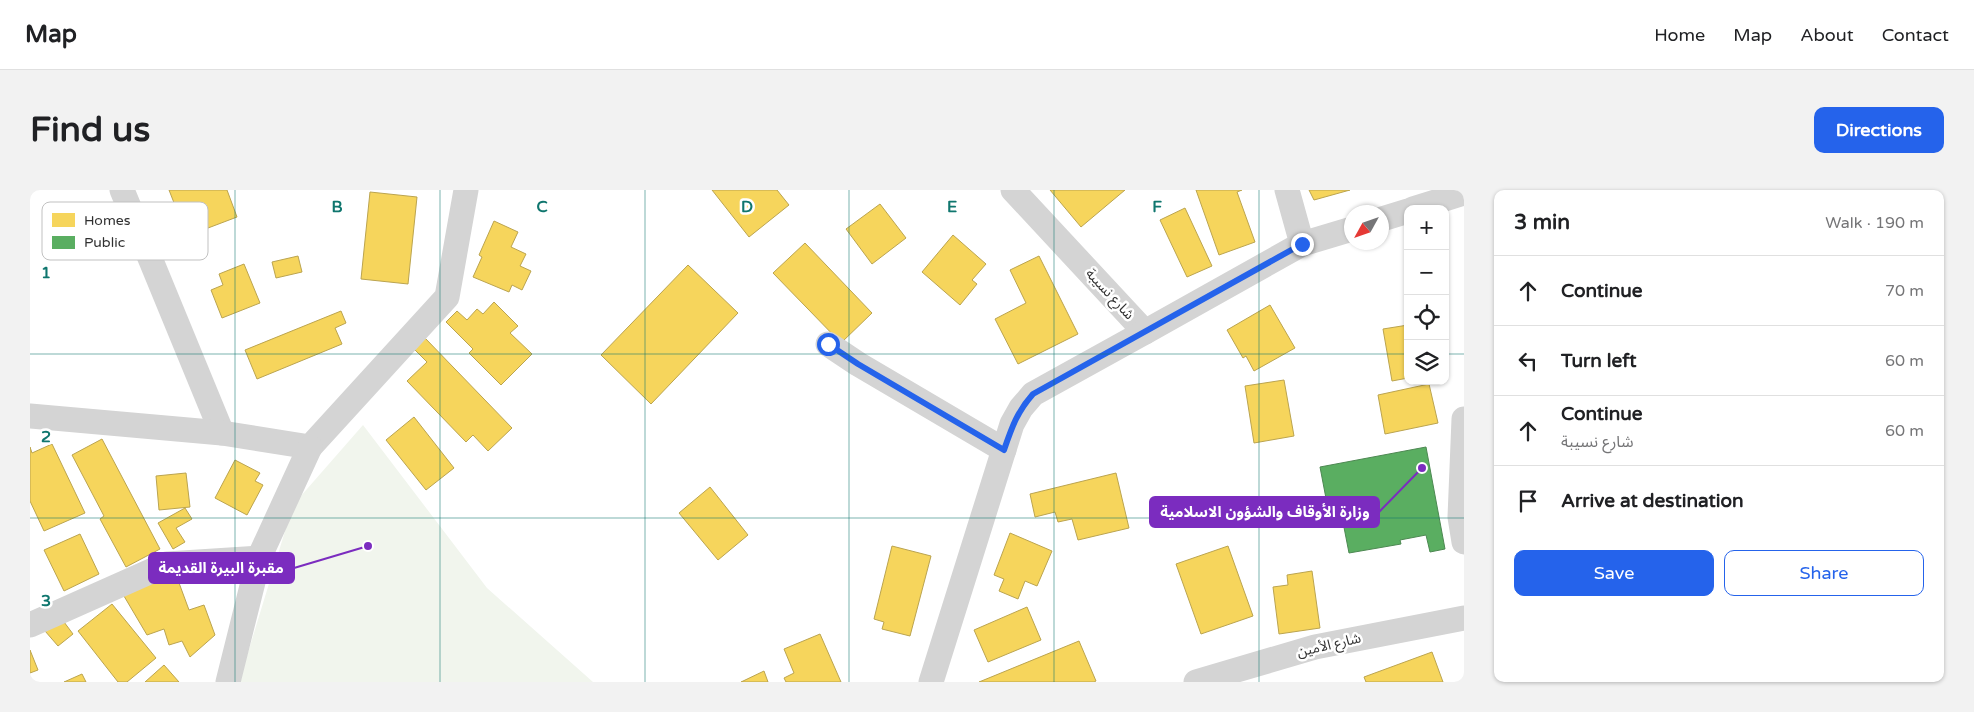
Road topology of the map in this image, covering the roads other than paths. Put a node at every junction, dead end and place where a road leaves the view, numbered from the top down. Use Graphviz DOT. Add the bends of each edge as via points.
graph roads {
  1 [pos="122,190"];
  2 [pos="466,190"];
  3 [pos="1014,190"];
  4 [pos="1287,190"];
  5 [pos="1464,193"];
  6 [pos="127,202"];
  7 [pos="1426,205"];
  8 [pos="1404,212"];
  9 [pos="1389,217"];
  10 [pos="1344,231"];
  11 [pos="1302,244"];
  12 [pos="151,260"];
  13 [pos="1145,332"];
  14 [pos="828,344"];
  15 [pos="30,416"];
  16 [pos="1464,419"];
  17 [pos="222,433"];
  18 [pos="310,447"];
  19 [pos="1004,450"];
  20 [pos="1464,542"];
  21 [pos="259,558"];
  22 [pos="1464,618"];
  23 [pos="30,625"];
  24 [pos="228,682"];
  25 [pos="931,682"];
  26 [pos="1196,682"];
  1 -- 6 [label="street"];
  2 -- 18 [label="street" via="447,297"];
  3 -- 13 [label="street, شارع نسيبة"];
  4 -- 11 [label="street"];
  5 -- 7 [label="street"];
  8 -- 9 [label="street"];
  10 -- 11 [label="street, شارع نسيبة"];
  11 -- 13 [label="street, شارع نسيبة"];
  12 -- 17 [label="street"];
  13 -- 19 [label="street" via="1033,394 1012,424"];
  14 -- 19 [label="street"];
  15 -- 17 [label="street"];
  16 -- 20 [label="street" via="1460,517"];
  17 -- 18 [label="street"];
  18 -- 21 [label="street"];
  19 -- 25 [label="street"];
  21 -- 23 [label="street" via="167,564"];
  21 -- 24 [label="street"];
  22 -- 26 [label="street, شارع الأمين" via="1315,647"];
}
